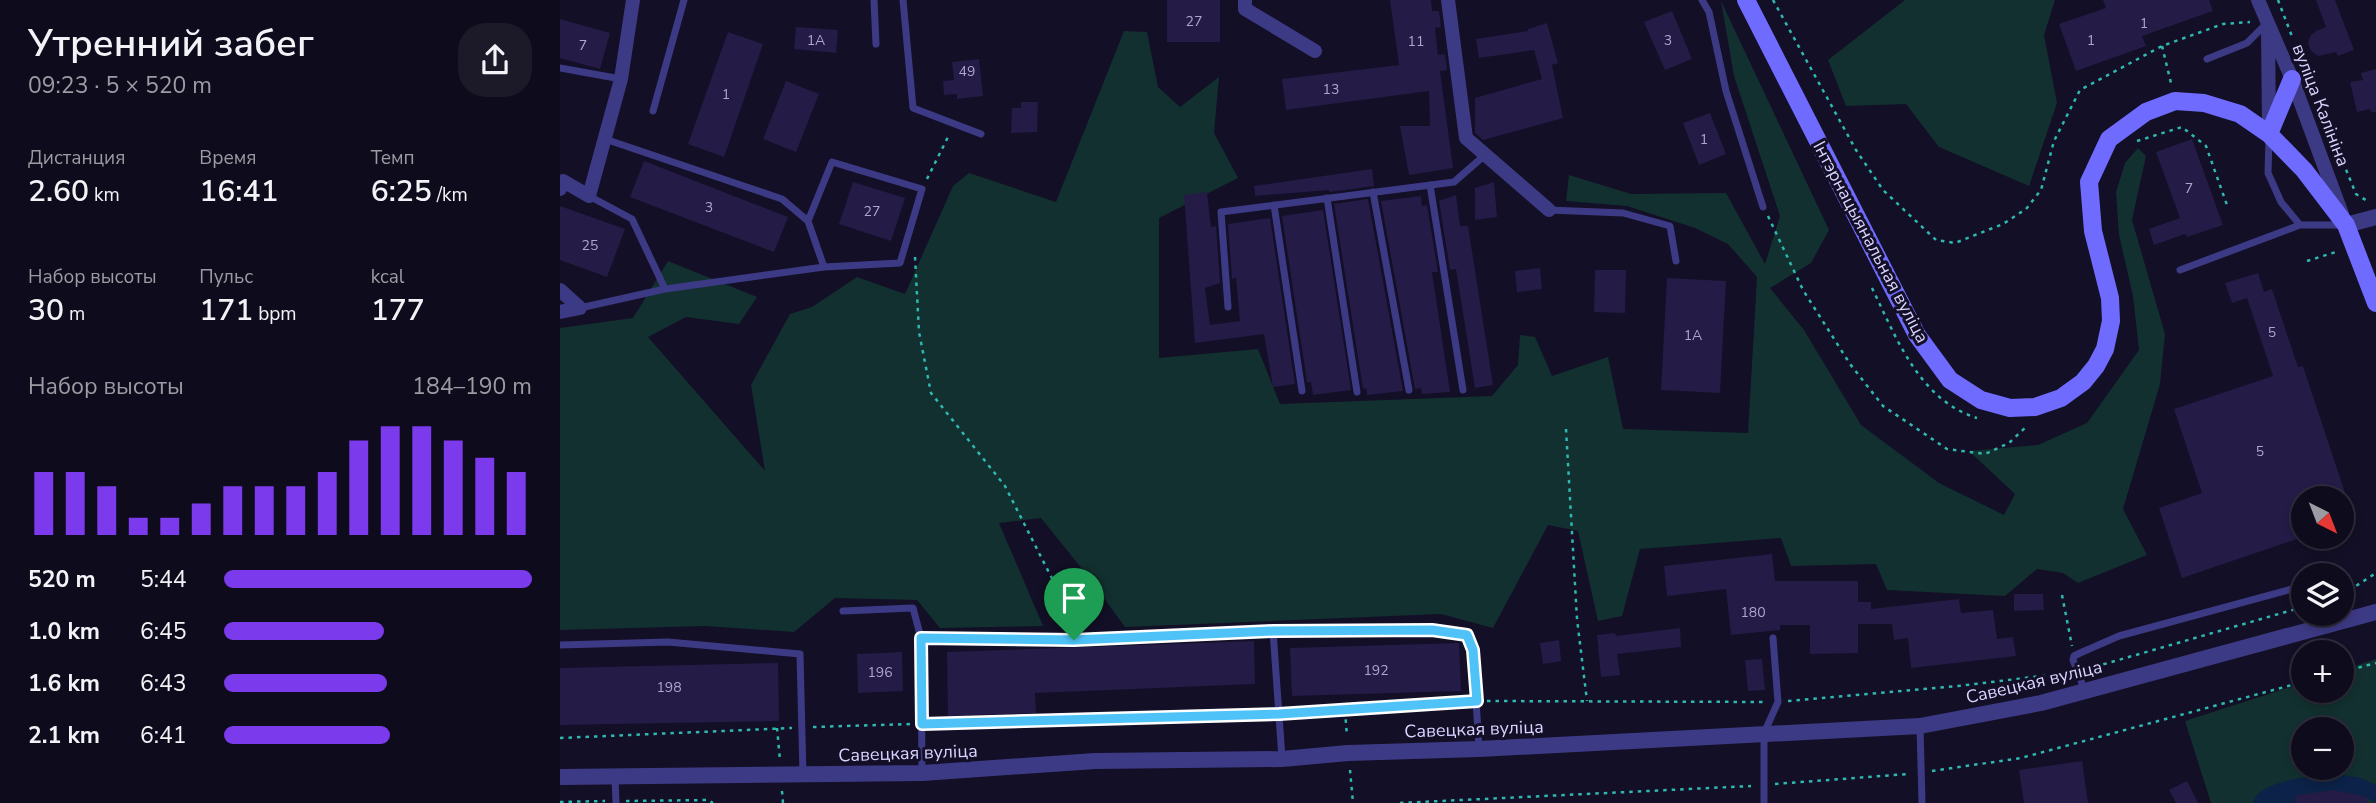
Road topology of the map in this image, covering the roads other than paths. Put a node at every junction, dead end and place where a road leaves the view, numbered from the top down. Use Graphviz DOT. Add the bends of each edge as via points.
graph roads {
  1 [pos="633,0"];
  2 [pos="684,0"];
  3 [pos="874,0"];
  4 [pos="903,0"];
  5 [pos="1245,0"];
  6 [pos="1448,0"];
  7 [pos="1702,0"];
  8 [pos="1746,0"];
  9 [pos="2258,0"];
  10 [pos="2268,21"];
  11 [pos="876,44"];
  12 [pos="1315,51"];
  13 [pos="2207,59"];
  14 [pos="560,68"];
  15 [pos="621,79"];
  16 [pos="2301,80"];
  17 [pos="653,111"];
  18 [pos="981,134"];
  19 [pos="2269,134"];
  20 [pos="605,139"];
  21 [pos="1485,155"];
  22 [pos="1430,185"];
  23 [pos="560,189"];
  24 [pos="1373,192"];
  25 [pos="589,197"];
  26 [pos="1327,198"];
  27 [pos="1274,205"];
  28 [pos="1763,207"];
  29 [pos="1549,209"];
  30 [pos="2376,217"];
  31 [pos="808,222"];
  32 [pos="2300,225"];
  33 [pos="2346,225"];
  34 [pos="1676,261"];
  35 [pos="824,267"];
  36 [pos="2180,270"];
  37 [pos="665,289"];
  38 [pos="560,290"];
  39 [pos="2376,303"];
  40 [pos="1228,307"];
  41 [pos="580,308"];
  42 [pos="560,312"];
  43 [pos="1409,390"];
  44 [pos="1463,390"];
  45 [pos="1302,391"];
  46 [pos="1357,392"];
  47 [pos="2291,589"];
  48 [pos="844,611"];
  49 [pos="2376,612"];
  50 [pos="1273,631"];
  51 [pos="921,638"];
  52 [pos="1773,638"];
  53 [pos="560,645"];
  54 [pos="2086,691"];
  55 [pos="1920,726"];
  56 [pos="1764,733"];
  57 [pos="1479,749"];
  58 [pos="1282,759"];
  59 [pos="922,774"];
  60 [pos="615,776"];
  61 [pos="803,776"];
  62 [pos="560,777"];
  63 [pos="616,802"];
  64 [pos="1764,803"];
  65 [pos="1922,803"];
  1 -- 15 [label="street"];
  2 -- 17 [label="lane"];
  3 -- 11 [label="lane"];
  4 -- 18 [label="lane" via="913,108"];
  5 -- 12 [label="street" via="1245,9"];
  6 -- 21 [label="street" via="1466,138"];
  7 -- 28 [label="lane"];
  8 -- 19 [label="main road, Інтэрнацыянальная вуліца" via="1917,335 1950,380 1981,400 2010,408 2035,407 2061,398 2083,382 2105,349 2110,298 2093,231 2089,182 2109,139 2146,112 2175,101 2204,103 2240,114"];
  9 -- 10 [label="street, вуліца Калініна"];
  10 -- 13 [label="lane" via="2247,43"];
  10 -- 16 [label="street, вуліца Калініна"];
  10 -- 19 [label="street"];
  14 -- 15 [label="lane"];
  15 -- 20 [label="street"];
  16 -- 19 [label="main road"];
  16 -- 33 [label="street, вуліца Калініна"];
  19 -- 32 [label="lane" via="2268,173 2281,202"];
  19 -- 33 [label="main road, Інтэрнацыянальная вуліца"];
  20 -- 25 [label="street"];
  20 -- 31 [label="lane" via="782,199"];
  21 -- 22 [label="lane" via="1454,182"];
  21 -- 29 [label="street"];
  22 -- 24 [label="lane"];
  22 -- 44 [label="lane"];
  23 -- 25 [label="street" via="564,181"];
  24 -- 26 [label="lane"];
  24 -- 43 [label="lane"];
  25 -- 37 [label="lane" via="632,219"];
  26 -- 27 [label="lane"];
  26 -- 46 [label="lane"];
  27 -- 40 [label="lane" via="1221,212"];
  27 -- 45 [label="lane"];
  29 -- 34 [label="lane" via="1623,213 1670,226"];
  30 -- 33 [label="street"];
  31 -- 35 [label="lane"];
  31 -- 35 [label="lane" via="832,162 922,189 900,263"];
  32 -- 33 [label="lane"];
  32 -- 36 [label="lane"];
  33 -- 39 [label="main road, Інтэрнацыянальная вуліца"];
  35 -- 37 [label="lane"];
  37 -- 41 [label="lane"];
  38 -- 41 [label="street"];
  41 -- 42 [label="street"];
  47 -- 54 [label="lane" via="2119,636 2074,656"];
  48 -- 51 [label="lane" via="914,608"];
  49 -- 54 [label="street, Савецкая вуліца"];
  50 -- 51 [label="lane" via="1074,640"];
  50 -- 57 [label="lane" via="1432,630 1467,635 1473,650"];
  50 -- 58 [label="lane"];
  51 -- 59 [label="lane"];
  52 -- 56 [label="lane" via="1777,702"];
  53 -- 61 [label="lane" via="668,642 800,654"];
  54 -- 55 [label="street, Савецкая вуліца"];
  55 -- 56 [label="street, Савецкая вуліца"];
  55 -- 65 [label="lane"];
  56 -- 57 [label="street, Савецкая вуліца"];
  56 -- 64 [label="lane"];
  57 -- 58 [label="street, Савецкая вуліца" via="1348,752"];
  58 -- 59 [label="street, Савецкая вуліца" via="1095,761"];
  59 -- 61 [label="street, Савецкая вуліца"];
  60 -- 61 [label="street, Савецкая вуліца"];
  60 -- 62 [label="street, Савецкая вуліца"];
  60 -- 63 [label="lane"];
}
